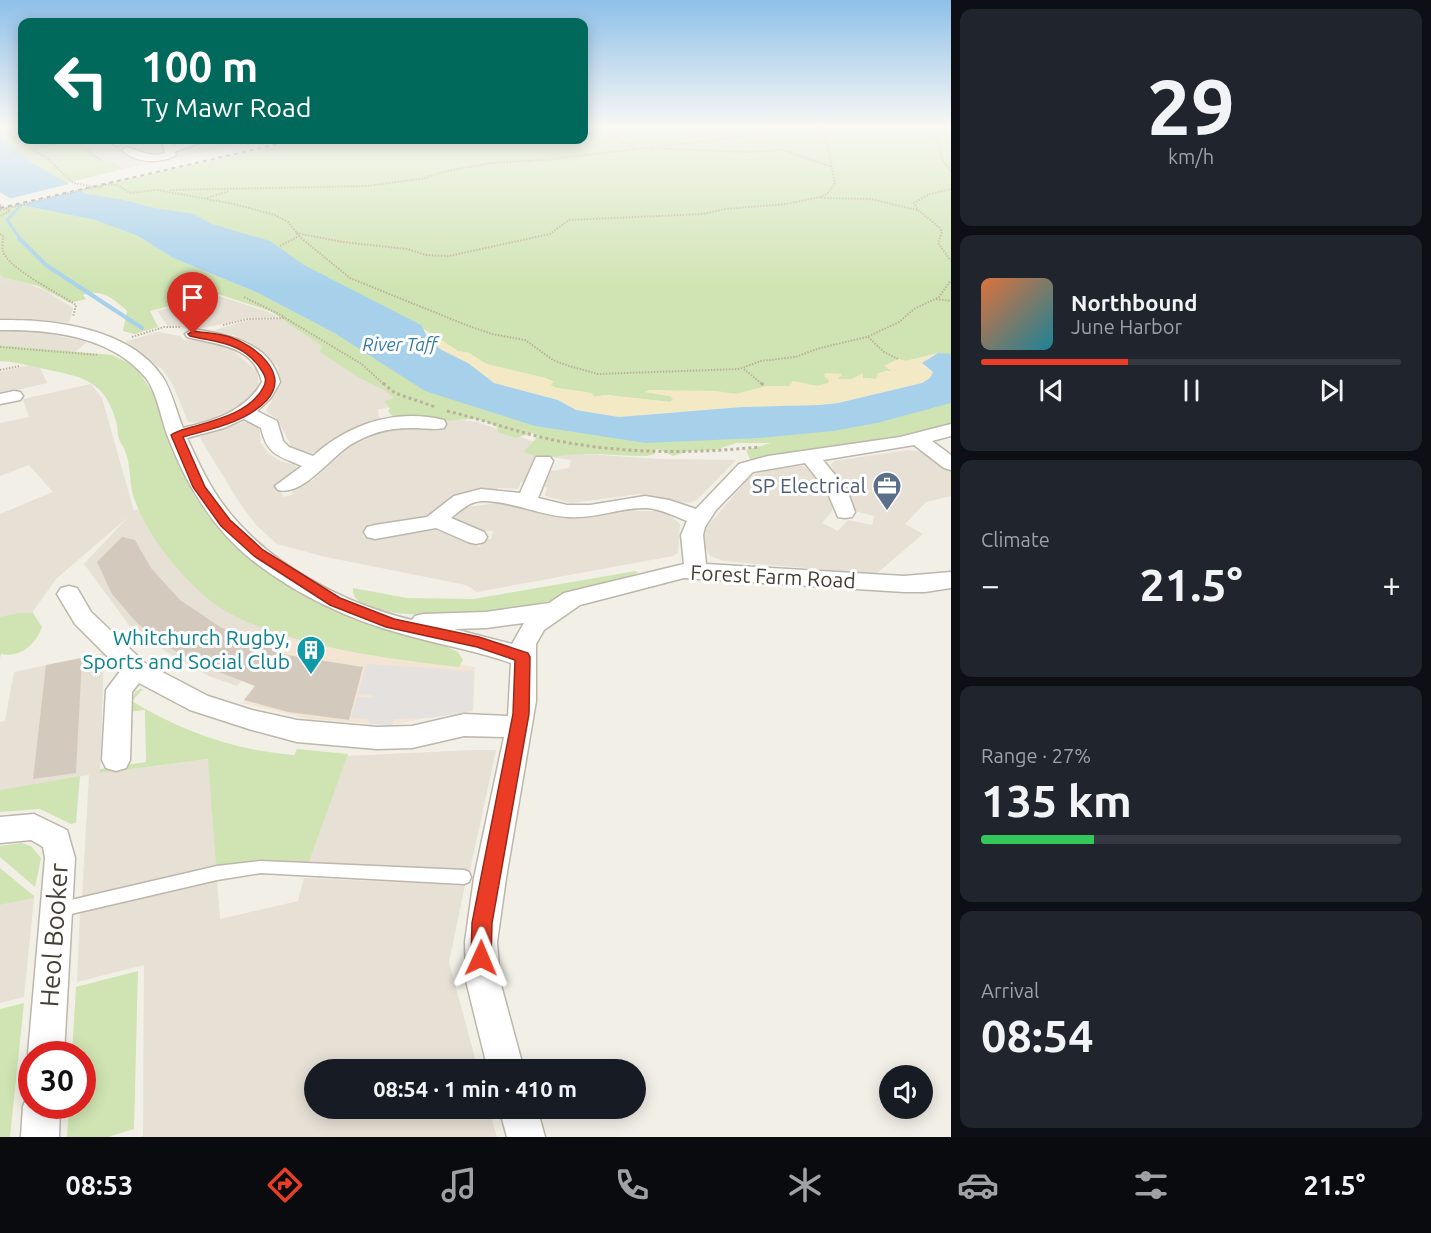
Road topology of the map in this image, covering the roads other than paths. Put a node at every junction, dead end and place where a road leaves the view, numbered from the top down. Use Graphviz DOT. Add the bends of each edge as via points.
graph roads {
  1 [pos="0,325"];
  2 [pos="190,331"];
  3 [pos="244,412"];
  4 [pos="440,414"];
  5 [pos="951,430"];
  6 [pos="177,435"];
  7 [pos="917,439"];
  8 [pos="811,457"];
  9 [pos="543,462"];
  10 [pos="316,464"];
  11 [pos="951,464"];
  12 [pos="285,486"];
  13 [pos="527,500"];
  14 [pos="845,512"];
  15 [pos="700,518"];
  16 [pos="437,520"];
  17 [pos="375,532"];
  18 [pos="476,537"];
  19 [pos="696,571"];
  20 [pos="951,580"];
  21 [pos="69,594"];
  22 [pos="553,610"];
  23 [pos="392,624"];
  24 [pos="522,657"];
  25 [pos="136,670"];
  26 [pos="519,727"];
  27 [pos="116,760"];
  28 [pos="0,830"];
  29 [pos="464,877"];
  30 [pos="57,910"];
  31 [pos="47,1041"];
  32 [pos="503,1059"];
  33 [pos="41,1119"];
  34 [pos="521,1119"];
  35 [pos="40,1137"];
  36 [pos="526,1137"];
  1 -- 6 [label="street" via="66,330 127,353 154,378"];
  2 -- 3 [label="street" via="233,341 267,368 271,382 268,390"];
  3 -- 6 [label="street"];
  3 -- 10 [label="street" via="270,425 274,442 282,451"];
  4 -- 10 [label="street" via="385,423 353,436"];
  5 -- 7 [label="street"];
  6 -- 23 [label="street" via="199,487 226,523 258,553 335,602"];
  7 -- 8 [label="street"];
  7 -- 11 [label="street"];
  8 -- 14 [label="street" via="837,490"];
  8 -- 15 [label="street" via="746,468"];
  9 -- 13 [label="street"];
  10 -- 12 [label="street"];
  13 -- 15 [label="street" via="578,512 645,502"];
  13 -- 16 [label="street" via="481,495 454,505"];
  15 -- 19 [label="street" via="692,535"];
  16 -- 17 [label="street"];
  16 -- 18 [label="street"];
  19 -- 20 [label="street, Forest Farm Road" via="904,584"];
  19 -- 22 [label="street, Forest Farm Road" via="660,576 572,599"];
  21 -- 25 [label="street" via="83,618"];
  22 -- 23 [label="street" via="486,620"];
  22 -- 24 [label="street, Forest Farm Road" via="530,631"];
  23 -- 24 [label="street" via="479,642"];
  24 -- 26 [label="street"];
  25 -- 26 [label="street" via="199,703 297,731 396,739 464,725"];
  25 -- 27 [label="street" via="119,690"];
  26 -- 32 [label="street" via="481,942 483,981"];
  28 -- 30 [label="street, Heol Booker" via="34,827 56,839 60,858"];
  29 -- 30 [label="lane" via="261,867 217,873"];
  30 -- 31 [label="street, Heol Booker"];
  33 -- 35 [label="street"];
  34 -- 36 [label="street"];
}
